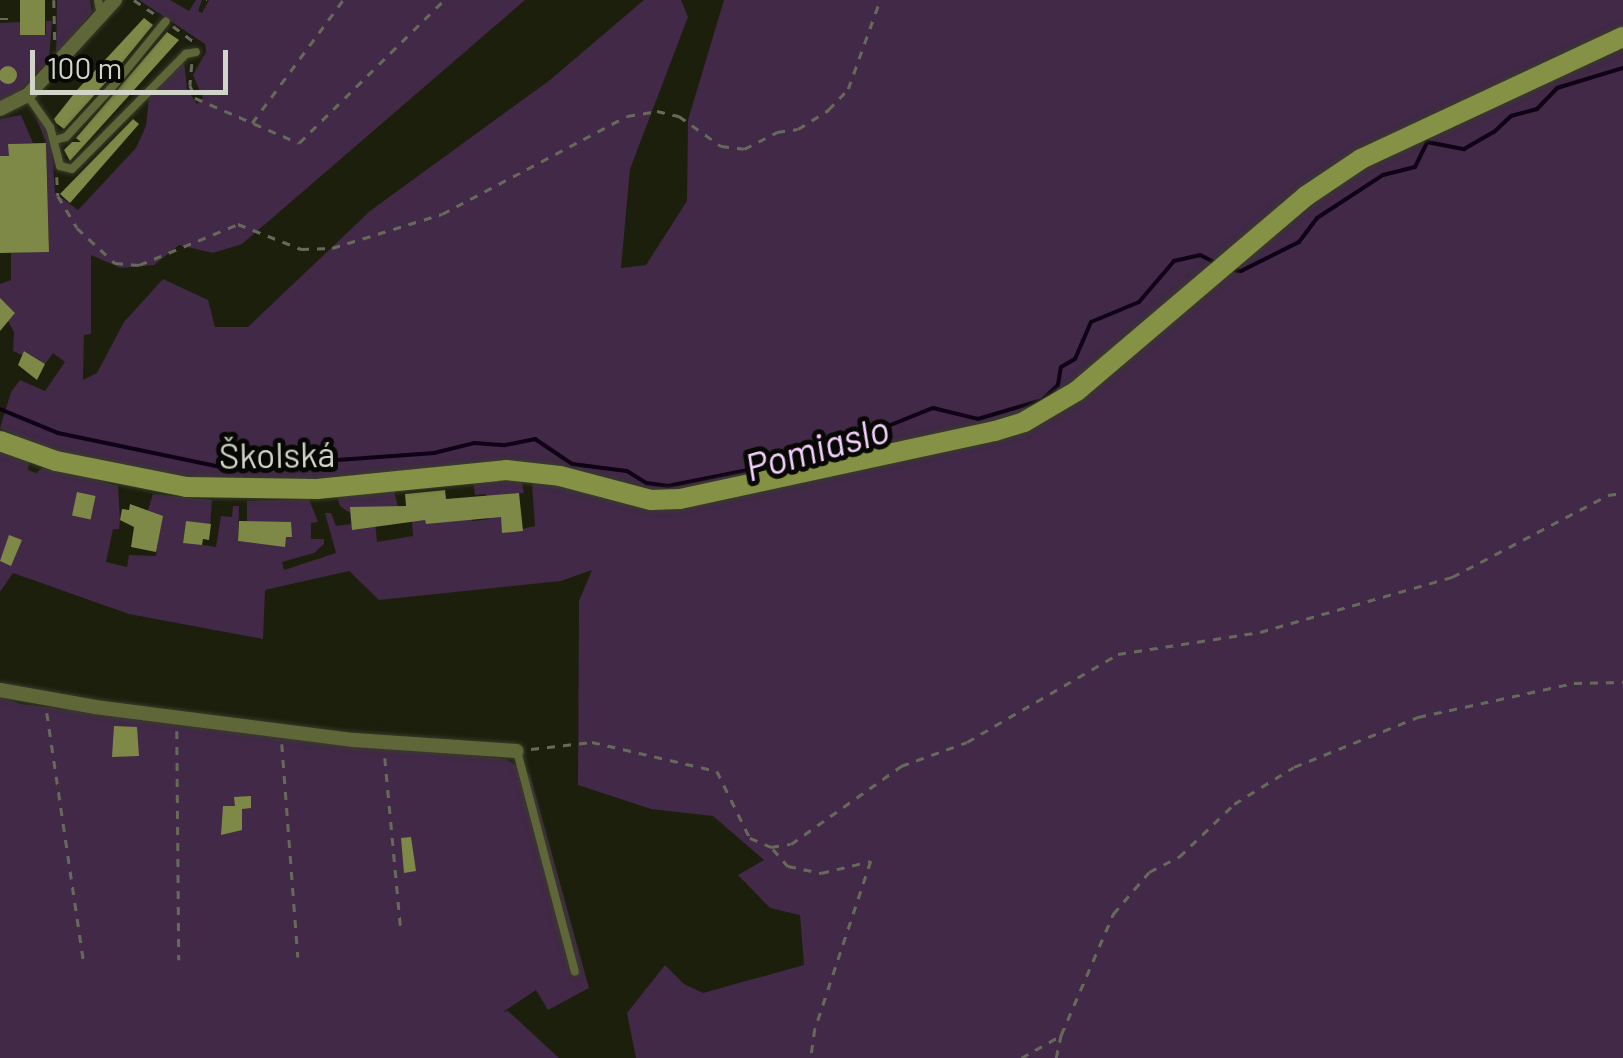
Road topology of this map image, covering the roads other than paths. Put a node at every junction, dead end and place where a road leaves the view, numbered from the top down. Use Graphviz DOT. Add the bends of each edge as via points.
graph roads {
  1 [pos="98,0"];
  2 [pos="115,0"];
  3 [pos="101,16"];
  4 [pos="166,21"];
  5 [pos="1623,37"];
  6 [pos="196,52"];
  7 [pos="28,95"];
  8 [pos="0,109"];
  9 [pos="55,140"];
  10 [pos="0,441"];
  11 [pos="0,690"];
  12 [pos="517,751"];
  13 [pos="575,972"];
  1 -- 3 [label="lane"];
  2 -- 3 [label="street"];
  3 -- 7 [label="street"];
  4 -- 9 [label="lane" via="114,85"];
  5 -- 10 [label="street, Školská" via="1361,159 1306,196 1076,391 1010,427 680,499 629,497 560,476 506,470 317,490 210,489 67,463"];
  6 -- 9 [label="lane" via="141,97 80,166 67,169 56,160"];
  7 -- 8 [label="street"];
  7 -- 9 [label="lane"];
  11 -- 12 [label="street" via="370,740"];
  12 -- 13 [label="lane"];
}
